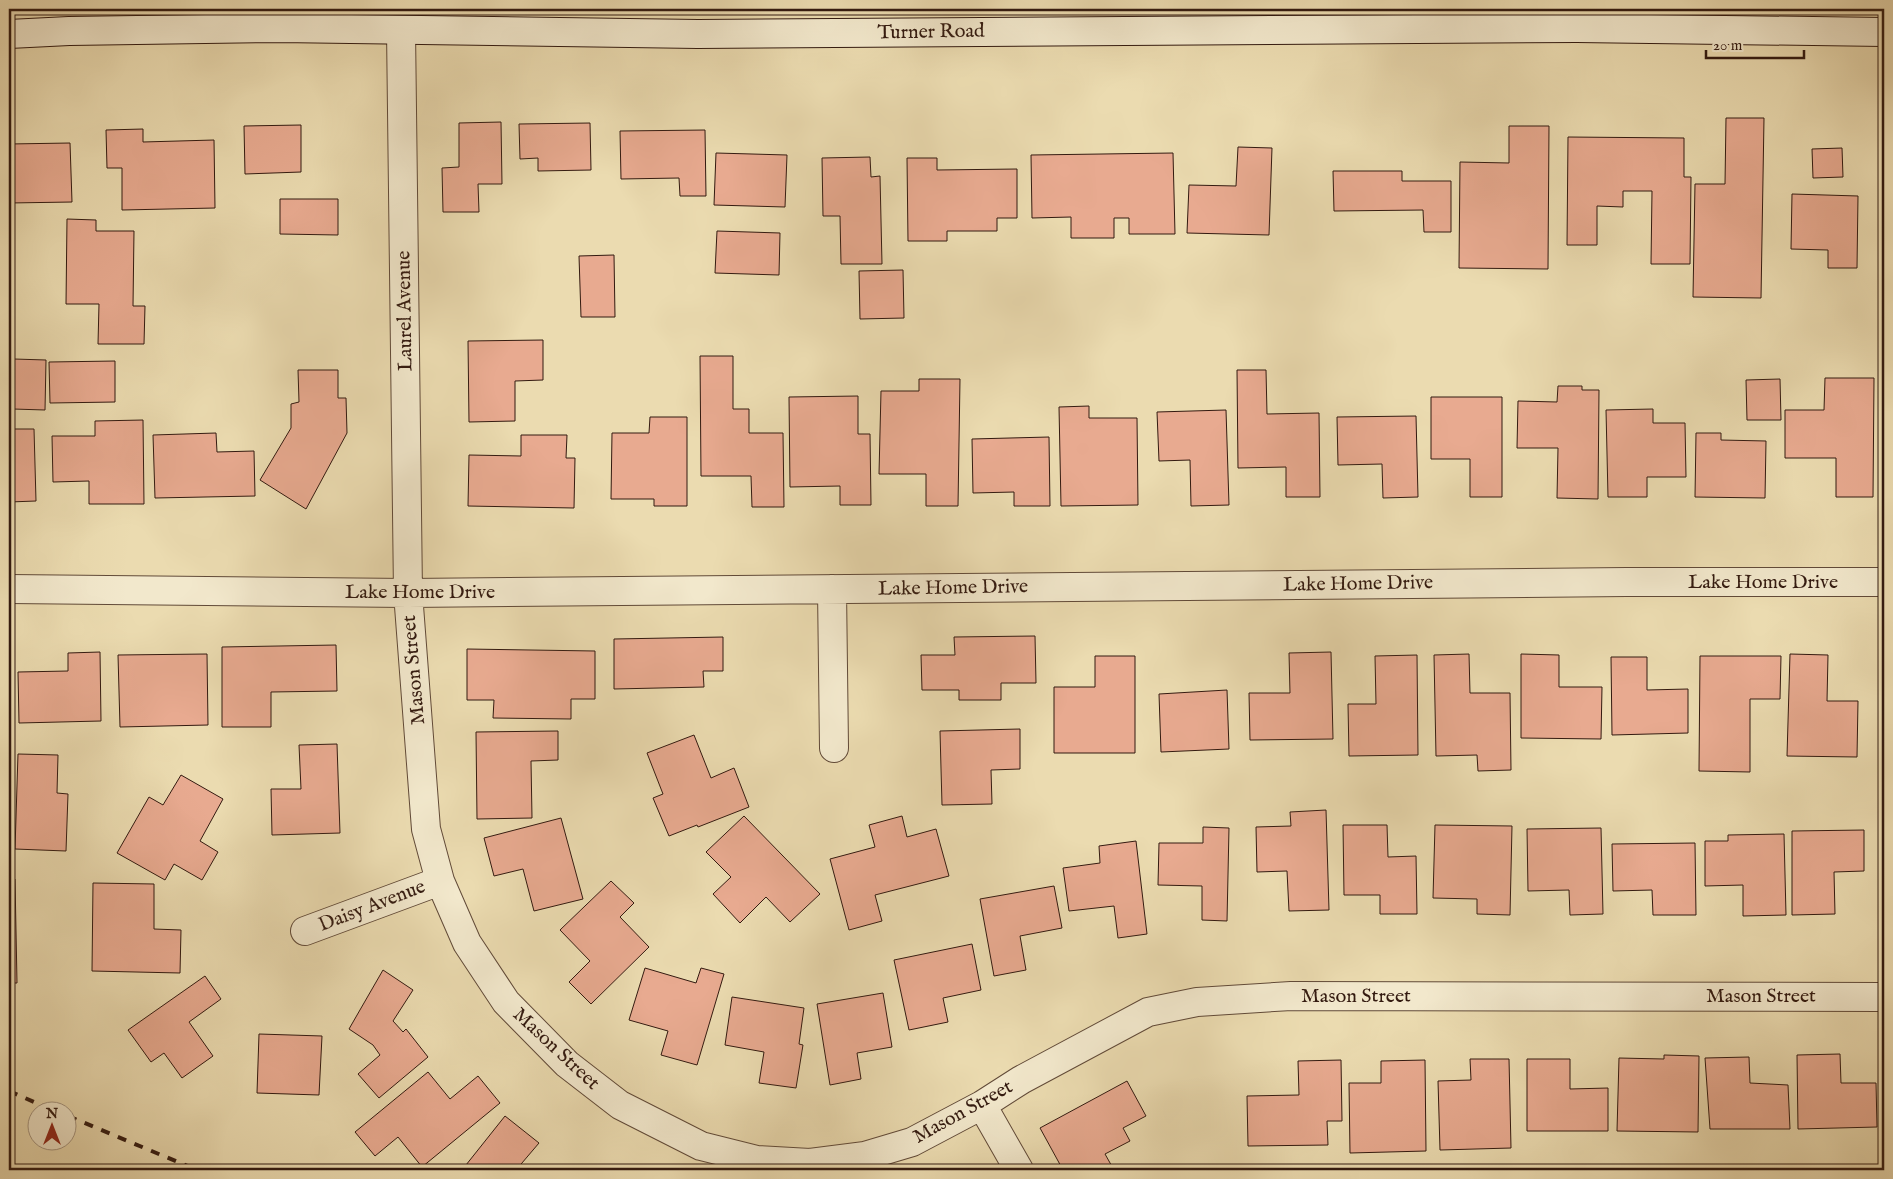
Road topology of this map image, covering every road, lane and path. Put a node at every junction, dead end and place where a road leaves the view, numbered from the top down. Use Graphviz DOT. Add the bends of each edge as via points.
graph roads {
  1 [pos="280,18"];
  2 [pos="401,30"];
  3 [pos="1884,32"];
  4 [pos="9,34"];
  5 [pos="1884,582"];
  6 [pos="9,589"];
  7 [pos="832,589"];
  8 [pos="408,593"];
  9 [pos="834,748"];
  10 [pos="440,880"];
  11 [pos="305,931"];
  12 [pos="1884,996"];
  13 [pos="982,1105"];
  14 [pos="1019,1170"];
  1 -- 2 [label="street, Turner Road"];
  1 -- 4 [label="street, Turner Road"];
  2 -- 3 [label="street, Turner Road" via="708,34 1577,28"];
  2 -- 8 [label="street, Laurel Avenue"];
  5 -- 7 [label="street, Lake Home Drive"];
  6 -- 8 [label="street, Lake Home Drive"];
  7 -- 8 [label="street, Lake Home Drive"];
  7 -- 9 [label="street"];
  8 -- 10 [label="street, Mason Street" via="426,830"];
  10 -- 11 [label="street, Daisy Avenue"];
  10 -- 13 [label="street, Mason Street" via="467,943 506,1002 567,1064 620,1105 701,1146 757,1160 810,1163 865,1156 912,1142"];
  12 -- 13 [label="street, Mason Street" via="1291,996 1197,1002 1148,1012 1021,1080"];
  13 -- 14 [label="street"];
}
